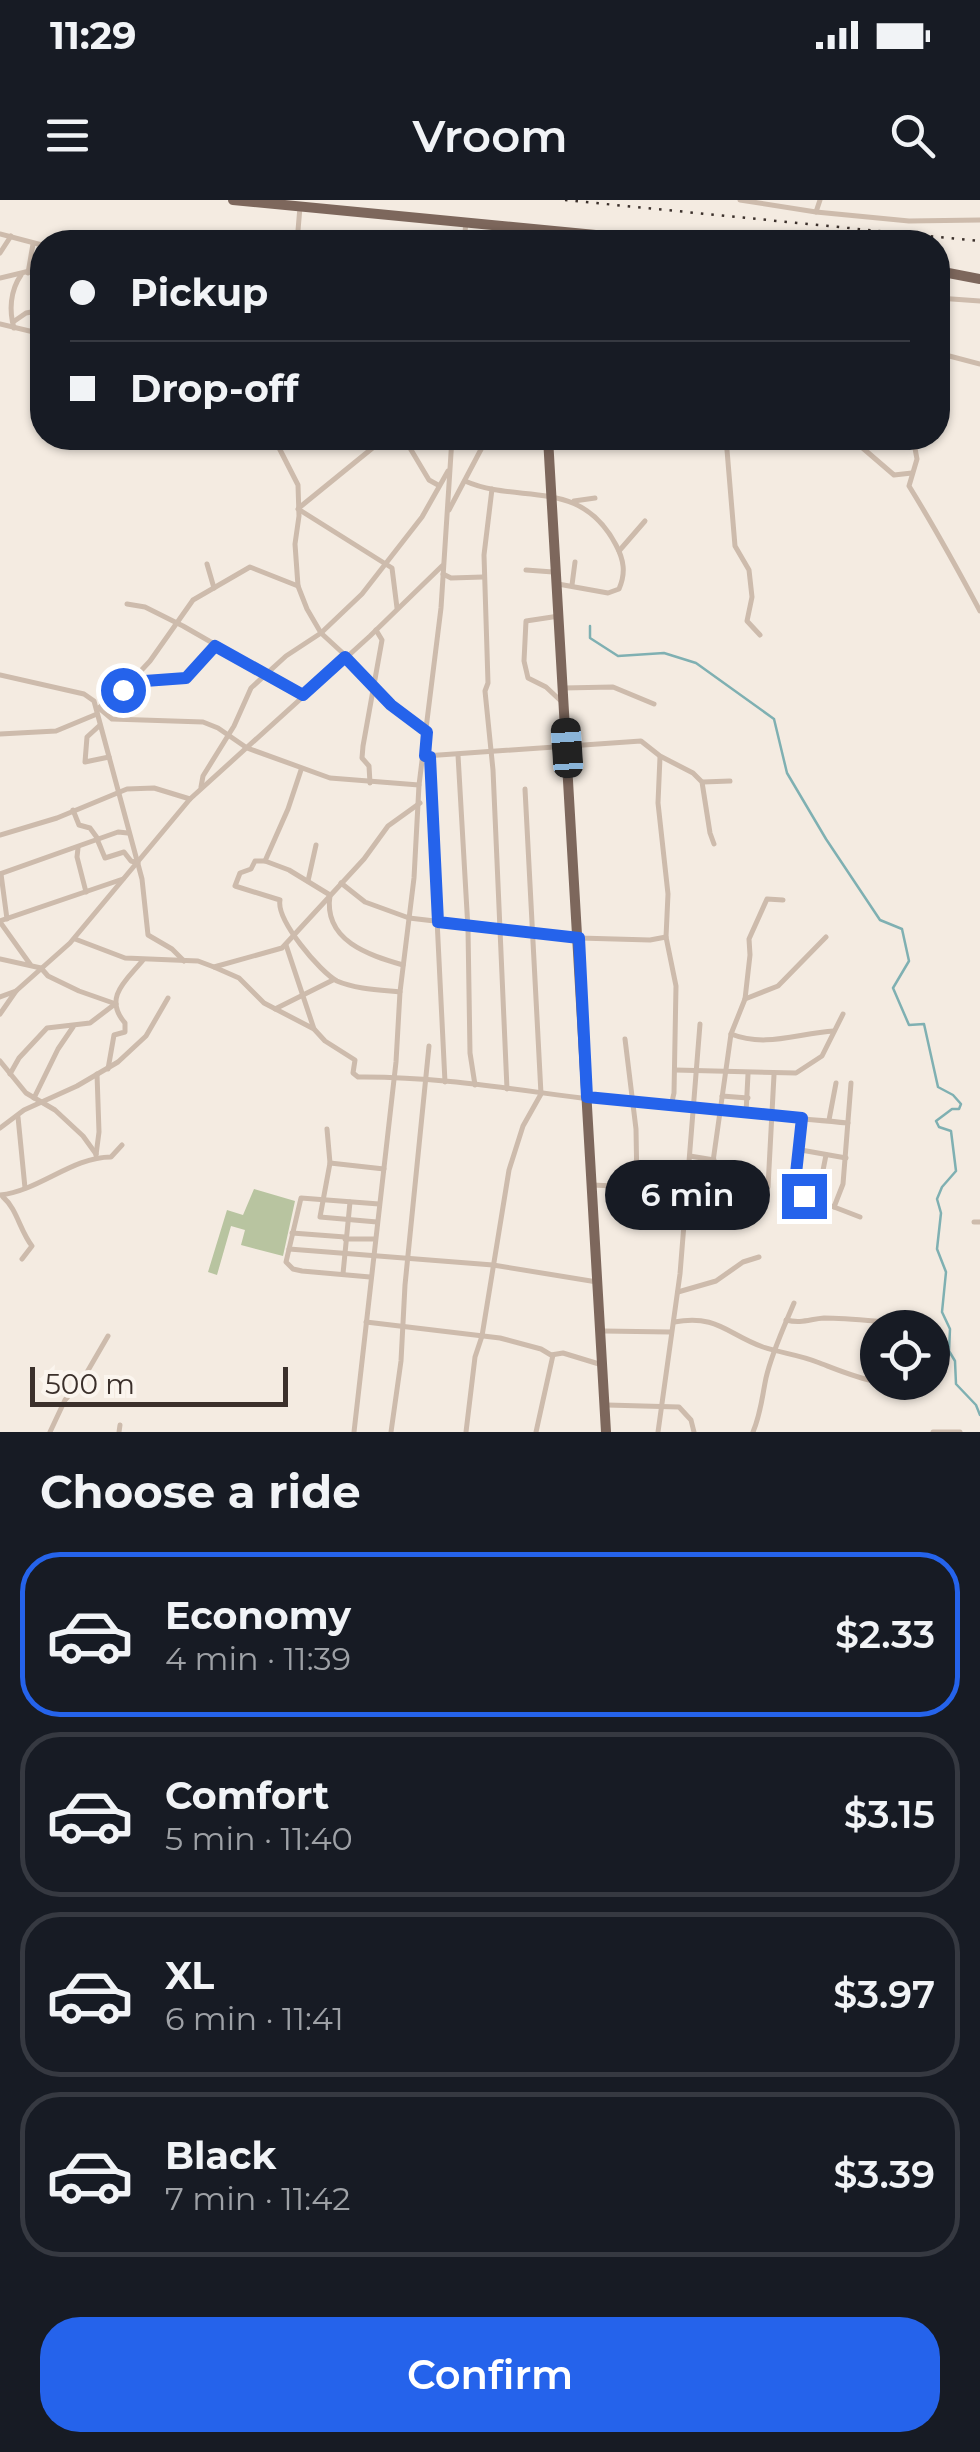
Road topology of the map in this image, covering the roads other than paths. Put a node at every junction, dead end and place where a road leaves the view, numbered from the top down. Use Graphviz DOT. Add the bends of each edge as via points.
graph roads {
  1 [pos="232,200"];
  2 [pos="740,200"];
  3 [pos="820,200"];
  4 [pos="245,201"];
  5 [pos="300,207"];
  6 [pos="816,212"];
  7 [pos="980,220"];
  8 [pos="466,222"];
  9 [pos="500,226"];
  10 [pos="297,230"];
  11 [pos="465,230"];
  12 [pos="500,230"];
  13 [pos="520,230"];
  14 [pos="0,234"];
  15 [pos="11,236"];
  16 [pos="30,243"];
  17 [pos="30,251"];
  18 [pos="0,252"];
  19 [pos="30,272"];
  20 [pos="950,273"];
  21 [pos="20,276"];
  22 [pos="0,278"];
  23 [pos="980,279"];
  24 [pos="950,299"];
  25 [pos="980,301"];
  26 [pos="30,313"];
  27 [pos="0,324"];
  28 [pos="14,325"];
  29 [pos="30,330"];
  30 [pos="950,356"];
  31 [pos="980,364"];
  32 [pos="280,450"];
  33 [pos="371,450"];
  34 [pos="411,450"];
  35 [pos="451,450"];
  36 [pos="482,450"];
  37 [pos="549,450"];
  38 [pos="726,450"];
  39 [pos="865,450"];
  40 [pos="915,450"];
  41 [pos="450,469"];
  42 [pos="912,473"];
  43 [pos="465,481"];
  44 [pos="438,485"];
  45 [pos="494,491"];
  46 [pos="553,494"];
  47 [pos="595,498"];
  48 [pos="570,501"];
  49 [pos="298,509"];
  50 [pos="448,513"];
  51 [pos="644,521"];
  52 [pos="619,550"];
  53 [pos="575,562"];
  54 [pos="206,564"];
  55 [pos="388,565"];
  56 [pos="443,565"];
  57 [pos="526,570"];
  58 [pos="442,574"];
  59 [pos="484,577"];
  60 [pos="557,578"];
  61 [pos="572,584"];
  62 [pos="298,586"];
  63 [pos="214,588"];
  64 [pos="128,604"];
  65 [pos="397,608"];
  66 [pos="980,611"];
  67 [pos="559,616"];
  68 [pos="178,623"];
  69 [pos="376,630"];
  70 [pos="322,633"];
  71 [pos="760,635"];
  72 [pos="215,646"];
  73 [pos="345,657"];
  74 [pos="264,674"];
  75 [pos="0,675"];
  76 [pos="131,682"];
  77 [pos="372,687"];
  78 [pos="564,688"];
  79 [pos="303,695"];
  80 [pos="564,704"];
  81 [pos="654,704"];
  82 [pos="98,711"];
  83 [pos="99,726"];
  84 [pos="427,732"];
  85 [pos="0,734"];
  86 [pos="228,736"];
  87 [pos="247,748"];
  88 [pos="567,748"];
  89 [pos="492,752"];
  90 [pos="458,755"];
  91 [pos="660,756"];
  92 [pos="108,757"];
  93 [pos="427,757"];
  94 [pos="301,770"];
  95 [pos="730,780"];
  96 [pos="702,782"];
  97 [pos="370,783"];
  98 [pos="419,785"];
  99 [pos="525,788"];
  100 [pos="198,792"];
  101 [pos="119,795"];
  102 [pos="190,800"];
  103 [pos="420,803"];
  104 [pos="73,810"];
  105 [pos="128,832"];
  106 [pos="0,835"];
  107 [pos="97,839"];
  108 [pos="714,844"];
  109 [pos="316,845"];
  110 [pos="78,848"];
  111 [pos="265,861"];
  112 [pos="138,863"];
  113 [pos="0,874"];
  114 [pos="126,878"];
  115 [pos="308,881"];
  116 [pos="342,883"];
  117 [pos="86,892"];
  118 [pos="330,896"];
  119 [pos="783,900"];
  120 [pos="408,918"];
  121 [pos="2,920"];
  122 [pos="438,922"];
  123 [pos="466,924"];
  124 [pos="500,928"];
  125 [pos="532,933"];
  126 [pos="295,935"];
  127 [pos="666,937"];
  128 [pos="74,938"];
  129 [pos="579,938"];
  130 [pos="826,938"];
  131 [pos="286,945"];
  132 [pos="0,960"];
  133 [pos="143,960"];
  134 [pos="184,961"];
  135 [pos="404,965"];
  136 [pos="32,966"];
  137 [pos="214,967"];
  138 [pos="41,968"];
  139 [pos="34,976"];
  140 [pos="48,976"];
  141 [pos="334,980"];
  142 [pos="16,991"];
  143 [pos="400,992"];
  144 [pos="302,995"];
  145 [pos="0,997"];
  146 [pos="168,998"];
  147 [pos="745,999"];
  148 [pos="116,1004"];
  149 [pos="275,1008"];
  150 [pos="0,1014"];
  151 [pos="842,1014"];
  152 [pos="700,1024"];
  153 [pos="74,1026"];
  154 [pos="314,1029"];
  155 [pos="834,1031"];
  156 [pos="731,1034"];
  157 [pos="626,1038"];
  158 [pos="429,1046"];
  159 [pos="0,1061"];
  160 [pos="108,1068"];
  161 [pos="675,1070"];
  162 [pos="696,1071"];
  163 [pos="725,1073"];
  164 [pos="10,1074"];
  165 [pos="97,1074"];
  166 [pos="748,1074"];
  167 [pos="774,1074"];
  168 [pos="393,1077"];
  169 [pos="424,1079"];
  170 [pos="446,1082"];
  171 [pos="851,1082"];
  172 [pos="836,1084"];
  173 [pos="476,1087"];
  174 [pos="507,1090"];
  175 [pos="541,1094"];
  176 [pos="722,1096"];
  177 [pos="587,1097"];
  178 [pos="34,1098"];
  179 [pos="748,1098"];
  180 [pos="44,1102"];
  181 [pos="634,1104"];
  182 [pos="671,1106"];
  183 [pos="695,1108"];
  184 [pos="721,1111"];
  185 [pos="746,1113"];
  186 [pos="18,1116"];
  187 [pos="774,1116"];
  188 [pos="0,1118"];
  189 [pos="802,1118"];
  190 [pos="829,1120"];
  191 [pos="848,1123"];
  192 [pos="7,1124"];
  193 [pos="0,1128"];
  194 [pos="327,1129"];
  195 [pos="122,1145"];
  196 [pos="801,1150"];
  197 [pos="826,1155"];
  198 [pos="96,1156"];
  199 [pos="690,1156"];
  200 [pos="846,1158"];
  201 [pos="714,1160"];
  202 [pos="330,1163"];
  203 [pos="384,1169"];
  204 [pos="592,1184"];
  205 [pos="637,1187"];
  206 [pos="768,1187"];
  207 [pos="25,1188"];
  208 [pos="686,1188"];
  209 [pos="0,1195"];
  210 [pos="685,1198"];
  211 [pos="322,1199"];
  212 [pos="817,1201"];
  213 [pos="350,1202"];
  214 [pos="379,1204"];
  215 [pos="834,1207"];
  216 [pos="860,1217"];
  217 [pos="347,1220"];
  218 [pos="377,1222"];
  219 [pos="292,1233"];
  220 [pos="345,1238"];
  221 [pos="375,1239"];
  222 [pos="289,1249"];
  223 [pos="344,1255"];
  224 [pos="372,1257"];
  225 [pos="758,1257"];
  226 [pos="22,1259"];
  227 [pos="410,1259"];
  228 [pos="492,1265"];
  229 [pos="343,1274"];
  230 [pos="370,1277"];
  231 [pos="597,1282"];
  232 [pos="678,1292"];
  233 [pos="794,1302"];
  234 [pos="786,1320"];
  235 [pos="366,1322"];
  236 [pos="674,1322"];
  237 [pos="860,1322"];
  238 [pos="404,1325"];
  239 [pos="600,1331"];
  240 [pos="670,1332"];
  241 [pos="108,1336"];
  242 [pos="482,1336"];
  243 [pos="776,1349"];
  244 [pos="553,1355"];
  245 [pos="599,1364"];
  246 [pos="860,1379"];
  247 [pos="604,1405"];
  248 [pos="661,1405"];
  249 [pos="50,1432"];
  250 [pos="354,1432"];
  251 [pos="392,1432"];
  252 [pos="466,1432"];
  253 [pos="536,1432"];
  254 [pos="606,1432"];
  255 [pos="658,1432"];
  256 [pos="694,1432"];
  257 [pos="752,1432"];
  258 [pos="933,1432"];
  259 [pos="960,1432"];
  1 -- 4 [label="main road"];
  2 -- 6 [label="street"];
  3 -- 6 [label="street"];
  4 -- 5 [label="main road"];
  5 -- 8 [label="main road"];
  5 -- 10 [label="street"];
  6 -- 7 [label="street"];
  8 -- 9 [label="main road"];
  8 -- 11 [label="street"];
  9 -- 12 [label="street"];
  9 -- 13 [label="main road"];
  14 -- 15 [label="street"];
  15 -- 16 [label="street"];
  15 -- 18 [label="street"];
  17 -- 21 [label="street"];
  19 -- 21 [label="street"];
  20 -- 23 [label="main road"];
  21 -- 22 [label="street"];
  21 -- 28 [label="street" via="9,316"];
  24 -- 25 [label="street"];
  26 -- 28 [label="street"];
  27 -- 28 [label="street"];
  28 -- 29 [label="street"];
  30 -- 31 [label="street"];
  32 -- 49 [label="street" via="296,480"];
  33 -- 49 [label="street"];
  34 -- 44 [label="street"];
  35 -- 41 [label="street"];
  36 -- 43 [label="street"];
  37 -- 46 [label="main road"];
  38 -- 71 [label="street" via="735,546 750,570 747,621"];
  39 -- 42 [label="street" via="894,474"];
  40 -- 42 [label="street"];
  41 -- 44 [label="street"];
  41 -- 50 [label="street"];
  42 -- 66 [label="street" via="909,486"];
  43 -- 45 [label="street"];
  43 -- 50 [label="street"];
  44 -- 55 [label="street"];
  45 -- 46 [label="street"];
  45 -- 59 [label="street"];
  46 -- 48 [label="street"];
  46 -- 60 [label="main road"];
  47 -- 48 [label="street"];
  48 -- 52 [label="street"];
  49 -- 55 [label="street"];
  49 -- 62 [label="street"];
  50 -- 56 [label="street"];
  51 -- 52 [label="street"];
  52 -- 61 [label="street" via="619,589 608,594"];
  53 -- 61 [label="street"];
  54 -- 63 [label="street"];
  55 -- 65 [label="street"];
  55 -- 70 [label="street"];
  56 -- 58 [label="street"];
  56 -- 65 [label="street"];
  57 -- 60 [label="street"];
  58 -- 59 [label="street"];
  58 -- 84 [label="street"];
  59 -- 89 [label="street"];
  60 -- 61 [label="street"];
  60 -- 67 [label="main road"];
  62 -- 63 [label="street" via="250,566"];
  62 -- 70 [label="street"];
  63 -- 68 [label="street" via="192,600"];
  64 -- 68 [label="street"];
  65 -- 69 [label="street"];
  67 -- 78 [label="main road"];
  67 -- 80 [label="street" via="526,621 524,661 528,678"];
  68 -- 72 [label="street"];
  68 -- 76 [label="street"];
  69 -- 73 [label="street"];
  69 -- 77 [label="street" via="382,638"];
  70 -- 73 [label="street"];
  70 -- 74 [label="street"];
  72 -- 74 [label="street"];
  72 -- 76 [label="street" via="186,678"];
  73 -- 77 [label="street"];
  73 -- 79 [label="street"];
  74 -- 79 [label="street"];
  74 -- 86 [label="street" via="247,693"];
  75 -- 82 [label="street" via="84,694"];
  76 -- 82 [label="street"];
  77 -- 84 [label="street"];
  77 -- 97 [label="street" via="362,758"];
  78 -- 80 [label="main road"];
  78 -- 81 [label="street" via="613,687"];
  79 -- 87 [label="street"];
  80 -- 88 [label="main road"];
  82 -- 83 [label="street"];
  82 -- 85 [label="street" via="56,732"];
  82 -- 86 [label="street" via="112,720 203,722"];
  83 -- 92 [label="street"];
  83 -- 92 [label="street" via="86,737 85,762"];
  84 -- 93 [label="street"];
  86 -- 87 [label="street"];
  86 -- 100 [label="street"];
  87 -- 94 [label="street"];
  87 -- 100 [label="street"];
  88 -- 89 [label="street"];
  88 -- 91 [label="street" via="634,740"];
  88 -- 129 [label="main road"];
  89 -- 90 [label="street"];
  89 -- 124 [label="street"];
  90 -- 93 [label="street"];
  90 -- 123 [label="street"];
  91 -- 96 [label="street"];
  91 -- 127 [label="street"];
  92 -- 101 [label="street"];
  93 -- 98 [label="street"];
  93 -- 122 [label="street"];
  94 -- 97 [label="street"];
  94 -- 111 [label="street"];
  95 -- 96 [label="street"];
  96 -- 108 [label="street"];
  97 -- 98 [label="street"];
  98 -- 103 [label="street"];
  99 -- 125 [label="street"];
  100 -- 102 [label="street"];
  101 -- 102 [label="street" via="154,788"];
  101 -- 104 [label="street"];
  101 -- 105 [label="street"];
  102 -- 112 [label="street"];
  103 -- 116 [label="street" via="388,826"];
  103 -- 120 [label="street"];
  104 -- 106 [label="street"];
  104 -- 107 [label="street"];
  105 -- 107 [label="street"];
  105 -- 112 [label="street"];
  107 -- 110 [label="street"];
  107 -- 112 [label="street" via="105,858 124,852"];
  109 -- 115 [label="street"];
  110 -- 113 [label="street"];
  110 -- 117 [label="street"];
  111 -- 115 [label="street"];
  111 -- 126 [label="street" via="240,873 236,886 280,900 280,916"];
  112 -- 114 [label="street"];
  112 -- 134 [label="street" via="148,935"];
  113 -- 121 [label="street"];
  114 -- 117 [label="street"];
  114 -- 128 [label="street"];
  115 -- 118 [label="street"];
  116 -- 118 [label="street"];
  116 -- 120 [label="street" via="365,902"];
  117 -- 121 [label="street"];
  118 -- 126 [label="street"];
  118 -- 135 [label="street" via="344,939"];
  119 -- 147 [label="street" via="767,898 748,940"];
  120 -- 122 [label="street"];
  120 -- 135 [label="street"];
  121 -- 136 [label="street"];
  122 -- 123 [label="street"];
  122 -- 170 [label="street"];
  123 -- 124 [label="street"];
  123 -- 173 [label="street"];
  124 -- 125 [label="street"];
  124 -- 174 [label="street"];
  125 -- 129 [label="street"];
  125 -- 175 [label="street"];
  126 -- 131 [label="street"];
  126 -- 141 [label="street"];
  127 -- 129 [label="street"];
  127 -- 161 [label="street" via="676,986"];
  128 -- 133 [label="street"];
  128 -- 138 [label="street"];
  129 -- 177 [label="main road"];
  130 -- 147 [label="street" via="778,986"];
  131 -- 137 [label="street"];
  131 -- 144 [label="street"];
  132 -- 136 [label="street"];
  133 -- 134 [label="street"];
  133 -- 148 [label="street" via="120,983"];
  134 -- 137 [label="street"];
  135 -- 143 [label="street"];
  136 -- 138 [label="street"];
  137 -- 149 [label="street"];
  138 -- 139 [label="street"];
  138 -- 140 [label="street"];
  139 -- 140 [label="street"];
  139 -- 142 [label="street"];
  140 -- 148 [label="street"];
  141 -- 143 [label="street"];
  141 -- 144 [label="street"];
  142 -- 145 [label="street"];
  142 -- 150 [label="street"];
  143 -- 168 [label="street"];
  144 -- 149 [label="street"];
  144 -- 154 [label="street"];
  146 -- 160 [label="street" via="142,1040"];
  147 -- 156 [label="street"];
  148 -- 153 [label="street"];
  148 -- 160 [label="street" via="125,1032 114,1035"];
  149 -- 154 [label="street"];
  151 -- 155 [label="street"];
  152 -- 162 [label="street"];
  153 -- 164 [label="street" via="46,1028"];
  153 -- 178 [label="street"];
  154 -- 168 [label="street" via="355,1060 355,1075"];
  155 -- 156 [label="street" via="763,1042"];
  155 -- 167 [label="street" via="822,1056 796,1073"];
  156 -- 163 [label="street"];
  157 -- 181 [label="street"];
  158 -- 169 [label="street"];
  159 -- 164 [label="street"];
  160 -- 165 [label="street"];
  161 -- 162 [label="street"];
  161 -- 182 [label="street"];
  162 -- 163 [label="street"];
  162 -- 183 [label="street"];
  163 -- 166 [label="street"];
  163 -- 176 [label="street"];
  164 -- 178 [label="street"];
  165 -- 180 [label="street"];
  165 -- 198 [label="street"];
  166 -- 167 [label="street"];
  166 -- 179 [label="street"];
  167 -- 187 [label="street"];
  168 -- 169 [label="street"];
  168 -- 203 [label="street"];
  169 -- 170 [label="street"];
  169 -- 227 [label="street"];
  170 -- 173 [label="street"];
  171 -- 191 [label="street"];
  172 -- 190 [label="street"];
  173 -- 174 [label="street"];
  174 -- 175 [label="street"];
  175 -- 177 [label="street"];
  175 -- 228 [label="street" via="515,1146"];
  176 -- 179 [label="street"];
  176 -- 184 [label="street"];
  177 -- 181 [label="street"];
  177 -- 204 [label="main road"];
  178 -- 180 [label="street"];
  179 -- 185 [label="street"];
  180 -- 186 [label="street"];
  180 -- 198 [label="street" via="84,1136"];
  181 -- 182 [label="street"];
  181 -- 205 [label="street"];
  182 -- 183 [label="street"];
  183 -- 184 [label="street"];
  183 -- 199 [label="street"];
  184 -- 185 [label="street"];
  184 -- 201 [label="street"];
  185 -- 187 [label="street"];
  186 -- 192 [label="street"];
  186 -- 207 [label="street"];
  187 -- 189 [label="street"];
  187 -- 206 [label="street"];
  188 -- 192 [label="street"];
  189 -- 190 [label="street"];
  189 -- 196 [label="street"];
  190 -- 191 [label="street"];
  191 -- 200 [label="street"];
  192 -- 193 [label="street"];
  194 -- 202 [label="street"];
  195 -- 198 [label="street" via="111,1157"];
  196 -- 197 [label="street"];
  196 -- 212 [label="street" via="794,1192"];
  197 -- 200 [label="street"];
  197 -- 212 [label="street"];
  198 -- 207 [label="street"];
  199 -- 201 [label="street"];
  199 -- 208 [label="street"];
  200 -- 215 [label="street"];
  201 -- 208 [label="street" via="709,1190"];
  202 -- 203 [label="street"];
  202 -- 211 [label="street"];
  203 -- 214 [label="street"];
  204 -- 205 [label="street"];
  204 -- 231 [label="main road"];
  205 -- 210 [label="street"];
  207 -- 209 [label="street"];
  208 -- 210 [label="street"];
  209 -- 226 [label="street" via="32,1246"];
  210 -- 232 [label="street"];
  211 -- 213 [label="street"];
  211 -- 217 [label="street" via="320,1217"];
  211 -- 219 [label="street" via="301,1198"];
  212 -- 215 [label="street"];
  213 -- 214 [label="street"];
  213 -- 217 [label="street"];
  214 -- 218 [label="street"];
  215 -- 216 [label="street"];
  217 -- 218 [label="street"];
  217 -- 220 [label="street"];
  218 -- 221 [label="street"];
  219 -- 220 [label="street"];
  219 -- 222 [label="street"];
  220 -- 221 [label="street"];
  220 -- 223 [label="street"];
  221 -- 224 [label="street"];
  222 -- 223 [label="street"];
  222 -- 229 [label="street" via="286,1262 293,1269"];
  223 -- 224 [label="street"];
  223 -- 229 [label="street"];
  224 -- 227 [label="street"];
  224 -- 230 [label="street"];
  225 -- 232 [label="street" via="716,1281"];
  227 -- 228 [label="street"];
  227 -- 238 [label="street"];
  228 -- 231 [label="street"];
  228 -- 242 [label="street"];
  229 -- 230 [label="street"];
  230 -- 235 [label="street"];
  231 -- 239 [label="main road"];
  232 -- 236 [label="street"];
  233 -- 234 [label="street"];
  234 -- 237 [label="street"];
  234 -- 243 [label="street"];
  235 -- 238 [label="street"];
  235 -- 250 [label="street"];
  236 -- 240 [label="street"];
  236 -- 243 [label="street" via="717,1322"];
  238 -- 242 [label="street"];
  238 -- 251 [label="street"];
  239 -- 240 [label="street"];
  239 -- 245 [label="main road"];
  240 -- 248 [label="street"];
  241 -- 249 [label="street"];
  242 -- 244 [label="street"];
  242 -- 252 [label="street"];
  243 -- 246 [label="street"];
  243 -- 257 [label="street"];
  244 -- 245 [label="street"];
  244 -- 253 [label="street"];
  245 -- 247 [label="main road"];
  247 -- 248 [label="street"];
  247 -- 254 [label="main road"];
  248 -- 255 [label="street"];
  248 -- 256 [label="street" via="679,1407"];
  258 -- 259 [label="street"];
}
